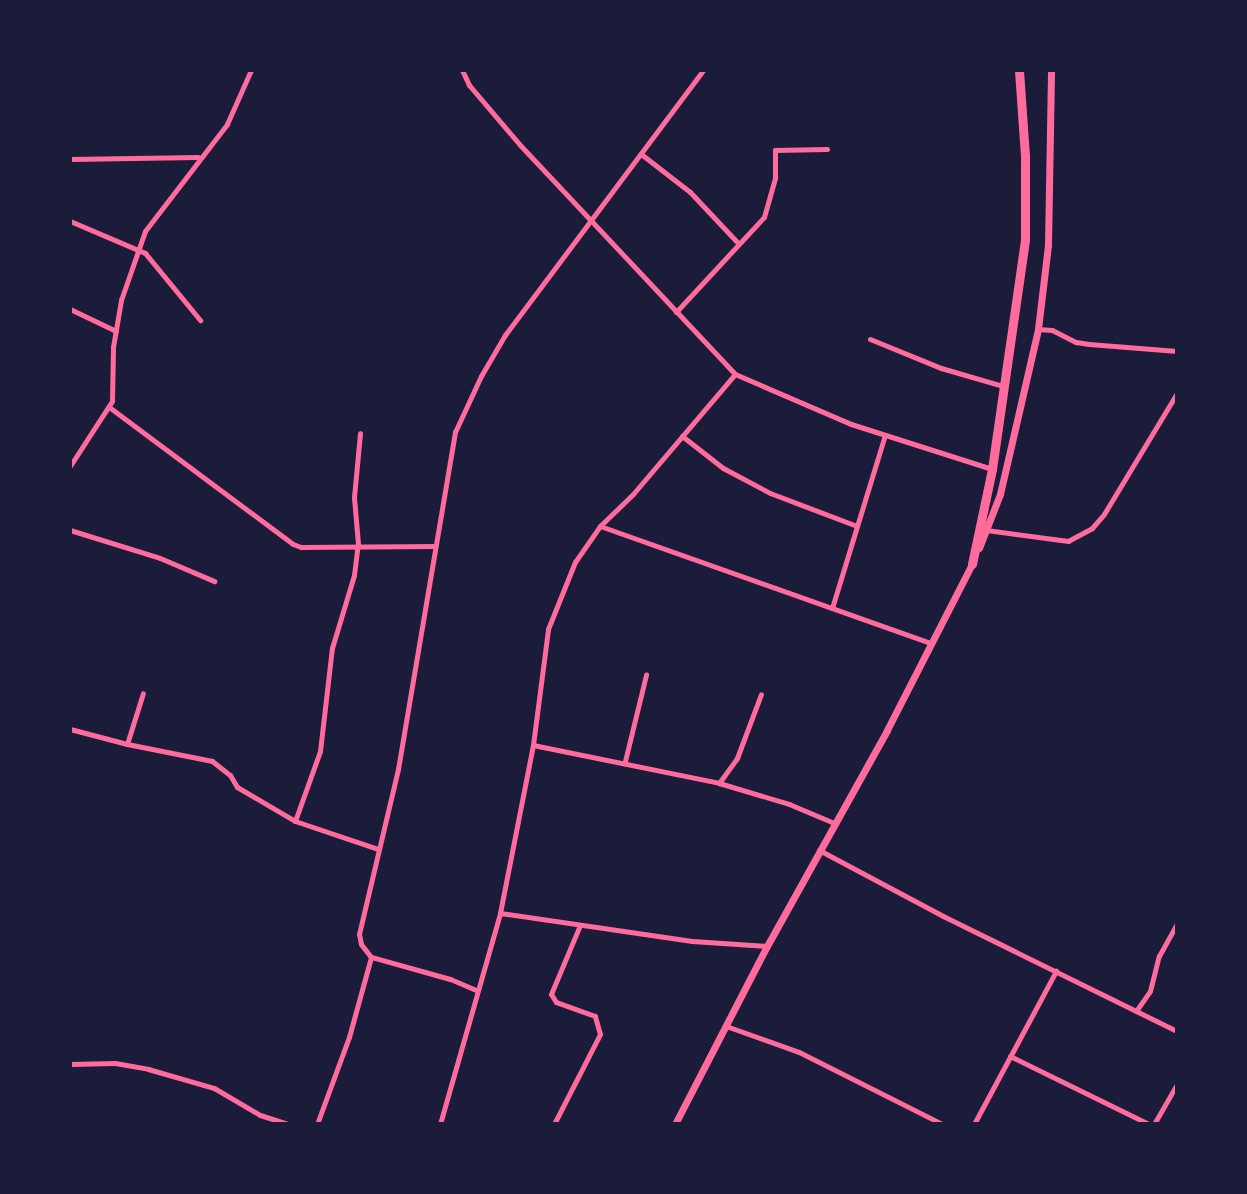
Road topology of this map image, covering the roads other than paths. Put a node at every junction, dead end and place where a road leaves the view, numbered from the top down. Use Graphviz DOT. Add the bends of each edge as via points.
graph roads {
  1 [pos="251,70"];
  2 [pos="462,70"];
  3 [pos="703,70"];
  4 [pos="1019,70"];
  5 [pos="1051,70"];
  6 [pos="827,149"];
  7 [pos="641,154"];
  8 [pos="198,157"];
  9 [pos="70,159"];
  10 [pos="70,221"];
  11 [pos="589,221"];
  12 [pos="739,244"];
  13 [pos="139,249"];
  14 [pos="70,309"];
  15 [pos="676,312"];
  16 [pos="200,320"];
  17 [pos="1038,329"];
  18 [pos="116,331"];
  19 [pos="870,339"];
  20 [pos="1177,351"];
  21 [pos="735,374"];
  22 [pos="1003,386"];
  23 [pos="1177,393"];
  24 [pos="109,407"];
  25 [pos="360,433"];
  26 [pos="885,435"];
  27 [pos="682,436"];
  28 [pos="70,466"];
  29 [pos="992,469"];
  30 [pos="600,526"];
  31 [pos="858,526"];
  32 [pos="70,530"];
  33 [pos="986,530"];
  34 [pos="358,544"];
  35 [pos="435,546"];
  36 [pos="972,564"];
  37 [pos="214,581"];
  38 [pos="832,608"];
  39 [pos="931,643"];
  40 [pos="646,676"];
  41 [pos="143,693"];
  42 [pos="761,694"];
  43 [pos="70,729"];
  44 [pos="127,744"];
  45 [pos="533,745"];
  46 [pos="625,761"];
  47 [pos="719,783"];
  48 [pos="295,821"];
  49 [pos="834,823"];
  50 [pos="378,849"];
  51 [pos="819,850"];
  52 [pos="500,913"];
  53 [pos="1177,924"];
  54 [pos="580,925"];
  55 [pos="767,946"];
  56 [pos="371,957"];
  57 [pos="1056,971"];
  58 [pos="476,990"];
  59 [pos="1136,1011"];
  60 [pos="726,1026"];
  61 [pos="1177,1031"];
  62 [pos="1010,1056"];
  63 [pos="70,1064"];
  64 [pos="1177,1084"];
  65 [pos="288,1124"];
  66 [pos="317,1124"];
  67 [pos="440,1124"];
  68 [pos="554,1124"];
  69 [pos="675,1124"];
  70 [pos="942,1124"];
  71 [pos="974,1124"];
  72 [pos="1152,1124"];
  1 -- 8 [label="street" via="227,124"];
  2 -- 11 [label="street" via="478,95"];
  3 -- 7 [label="street"];
  4 -- 22 [label="highway" via="1025,240"];
  5 -- 17 [label="main road" via="1048,245"];
  6 -- 12 [label="street" via="775,150 771,200 764,217"];
  7 -- 11 [label="street"];
  7 -- 12 [label="street" via="690,192"];
  8 -- 9 [label="street"];
  8 -- 13 [label="street" via="145,231"];
  10 -- 13 [label="street"];
  11 -- 15 [label="street"];
  11 -- 35 [label="street" via="505,335 481,376 455,432"];
  12 -- 15 [label="street"];
  13 -- 16 [label="street"];
  13 -- 18 [label="street" via="121,299"];
  14 -- 18 [label="street"];
  15 -- 21 [label="street"];
  17 -- 20 [label="street" via="1052,330 1076,342"];
  17 -- 33 [label="main road" via="1000,494"];
  18 -- 24 [label="street" via="114,393"];
  19 -- 22 [label="street" via="941,368"];
  21 -- 26 [label="street"];
  21 -- 27 [label="street"];
  22 -- 29 [label="highway"];
  23 -- 33 [label="street" via="1092,528 1068,541"];
  24 -- 28 [label="street"];
  24 -- 34 [label="street" via="293,544"];
  25 -- 34 [label="street" via="354,497"];
  26 -- 29 [label="street"];
  26 -- 31 [label="street"];
  27 -- 30 [label="street"];
  27 -- 31 [label="street" via="723,468 770,493"];
  29 -- 36 [label="highway"];
  30 -- 38 [label="street"];
  30 -- 45 [label="street" via="575,562 548,629"];
  31 -- 38 [label="street"];
  32 -- 37 [label="street" via="160,558"];
  33 -- 36 [label="main road"];
  34 -- 35 [label="street"];
  34 -- 48 [label="street" via="350,593 332,648 320,751"];
  35 -- 50 [label="street" via="398,769"];
  36 -- 39 [label="main road"];
  38 -- 39 [label="street"];
  39 -- 49 [label="main road"];
  40 -- 46 [label="street"];
  41 -- 44 [label="street"];
  42 -- 47 [label="street" via="737,758"];
  43 -- 44 [label="street"];
  44 -- 48 [label="street" via="212,761 237,787"];
  45 -- 46 [label="street"];
  45 -- 52 [label="street"];
  46 -- 47 [label="street"];
  47 -- 49 [label="street"];
  48 -- 50 [label="street"];
  49 -- 51 [label="main road"];
  50 -- 56 [label="street" via="359,934"];
  51 -- 55 [label="main road"];
  51 -- 57 [label="street"];
  52 -- 54 [label="street"];
  52 -- 58 [label="street"];
  53 -- 59 [label="street" via="1158,960 1150,991"];
  54 -- 55 [label="street"];
  54 -- 68 [label="street" via="551,994 556,1002 595,1016 600,1034"];
  55 -- 60 [label="main road"];
  56 -- 58 [label="street"];
  56 -- 66 [label="street" via="349,1037"];
  57 -- 59 [label="street"];
  57 -- 62 [label="street"];
  58 -- 67 [label="street"];
  59 -- 61 [label="street"];
  60 -- 69 [label="main road"];
  60 -- 70 [label="street" via="799,1052"];
  62 -- 71 [label="street"];
  62 -- 72 [label="street"];
  63 -- 65 [label="street" via="115,1063 214,1087 260,1115"];
  64 -- 72 [label="street"];
}
